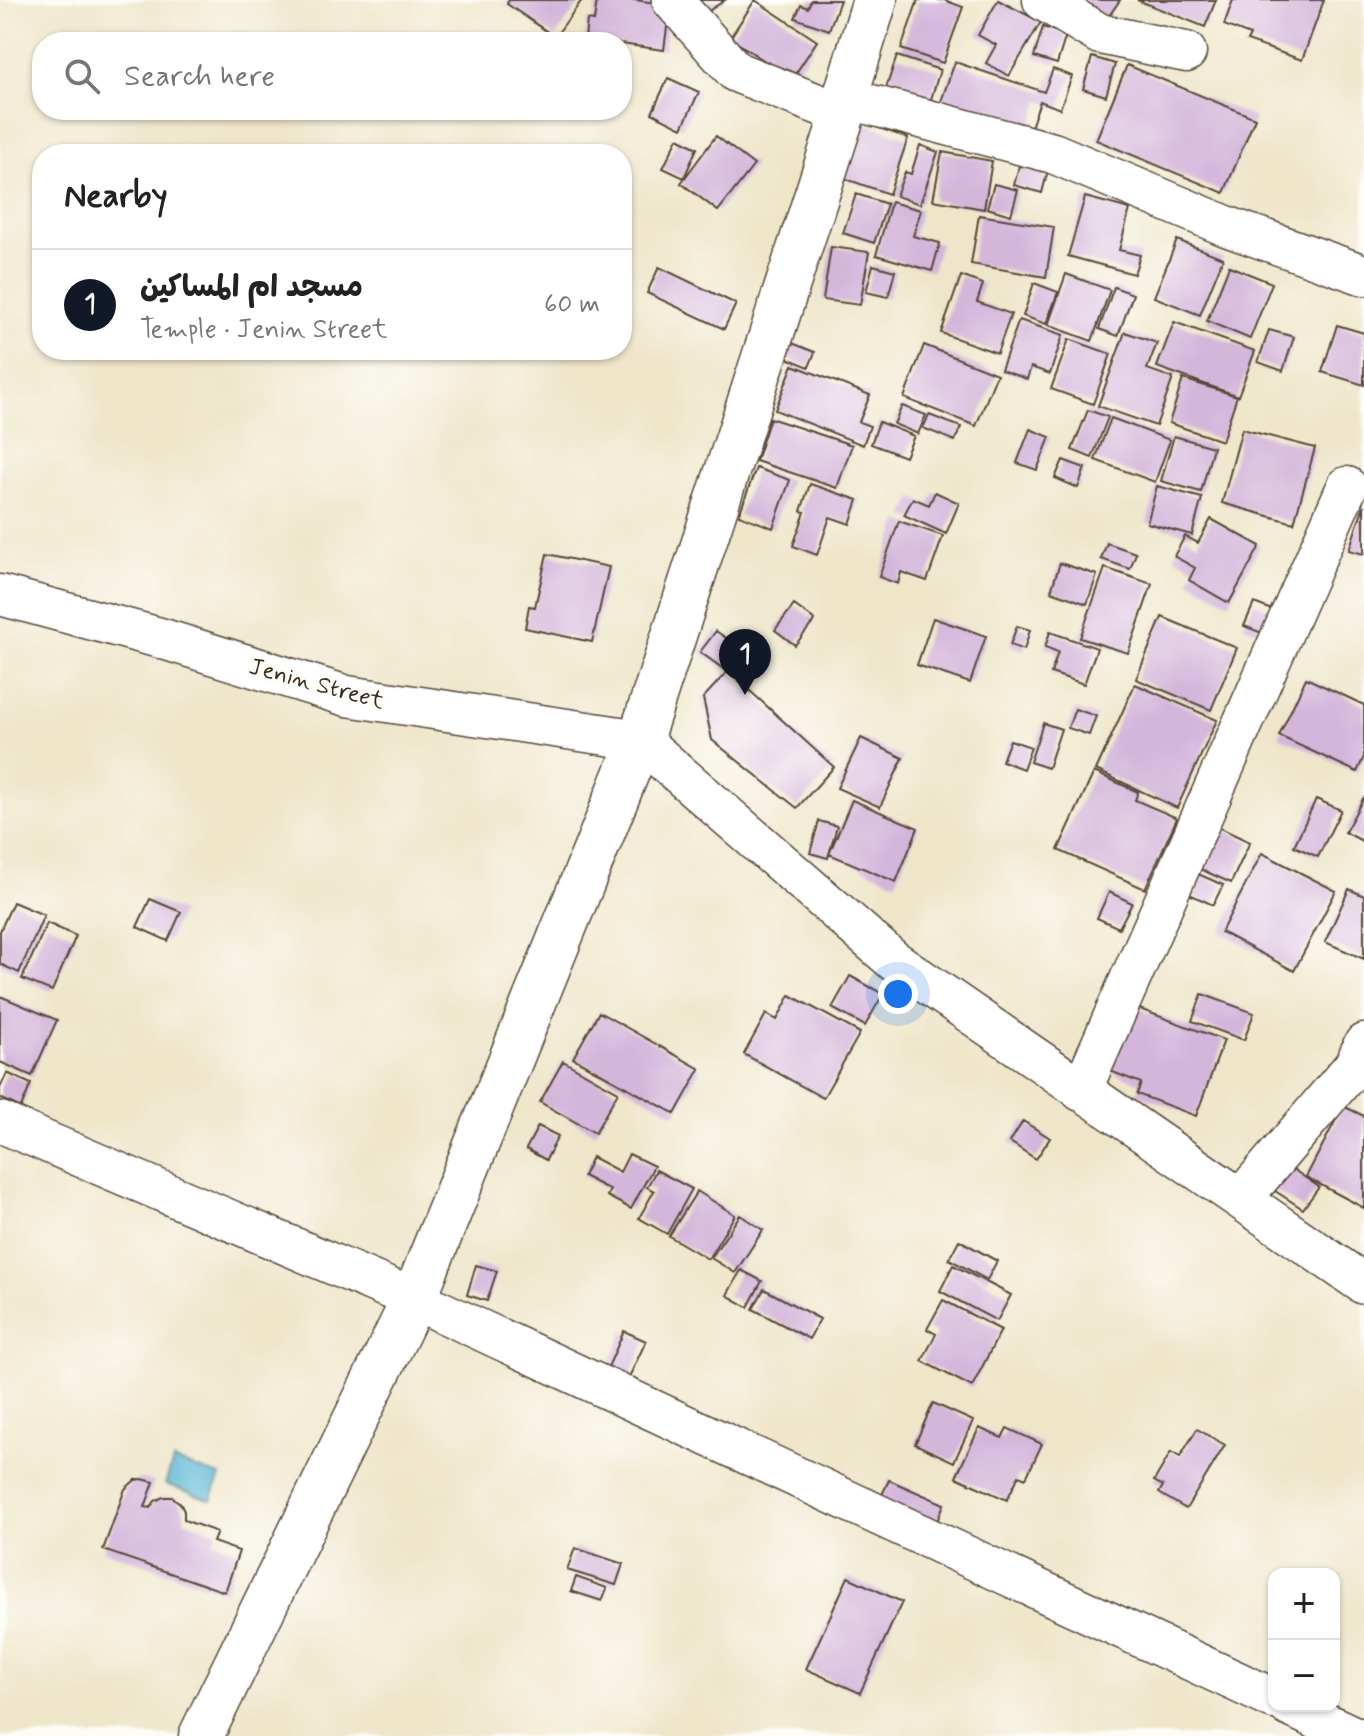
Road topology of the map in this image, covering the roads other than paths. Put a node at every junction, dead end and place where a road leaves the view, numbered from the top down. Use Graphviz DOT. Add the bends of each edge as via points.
graph roads {
  1 [pos="672,0"];
  2 [pos="875,0"];
  3 [pos="1043,0"];
  4 [pos="1186,52"];
  5 [pos="844,106"];
  6 [pos="1364,275"];
  7 [pos="1347,487"];
  8 [pos="0,595"];
  9 [pos="640,740"];
  10 [pos="1364,1044"];
  11 [pos="1081,1091"];
  12 [pos="0,1122"];
  13 [pos="1241,1199"];
  14 [pos="1364,1284"];
  15 [pos="414,1299"];
  16 [pos="1268,1696"];
  17 [pos="1302,1712"];
  18 [pos="201,1736"];
  19 [pos="1353,1736"];
  1 -- 5 [label="street" via="736,72"];
  2 -- 5 [label="street"];
  3 -- 4 [label="street" via="1100,34"];
  5 -- 6 [label="street" via="1053,153 1226,226"];
  5 -- 9 [label="street"];
  7 -- 11 [label="street"];
  8 -- 9 [label="street, Jenin Street" via="347,696"];
  9 -- 11 [label="street" via="893,960"];
  9 -- 15 [label="street"];
  10 -- 13 [label="street" via="1354,1066"];
  11 -- 13 [label="street"];
  12 -- 15 [label="street"];
  13 -- 14 [label="street"];
  15 -- 16 [label="street"];
  15 -- 18 [label="street"];
  17 -- 19 [label="street"];
}
